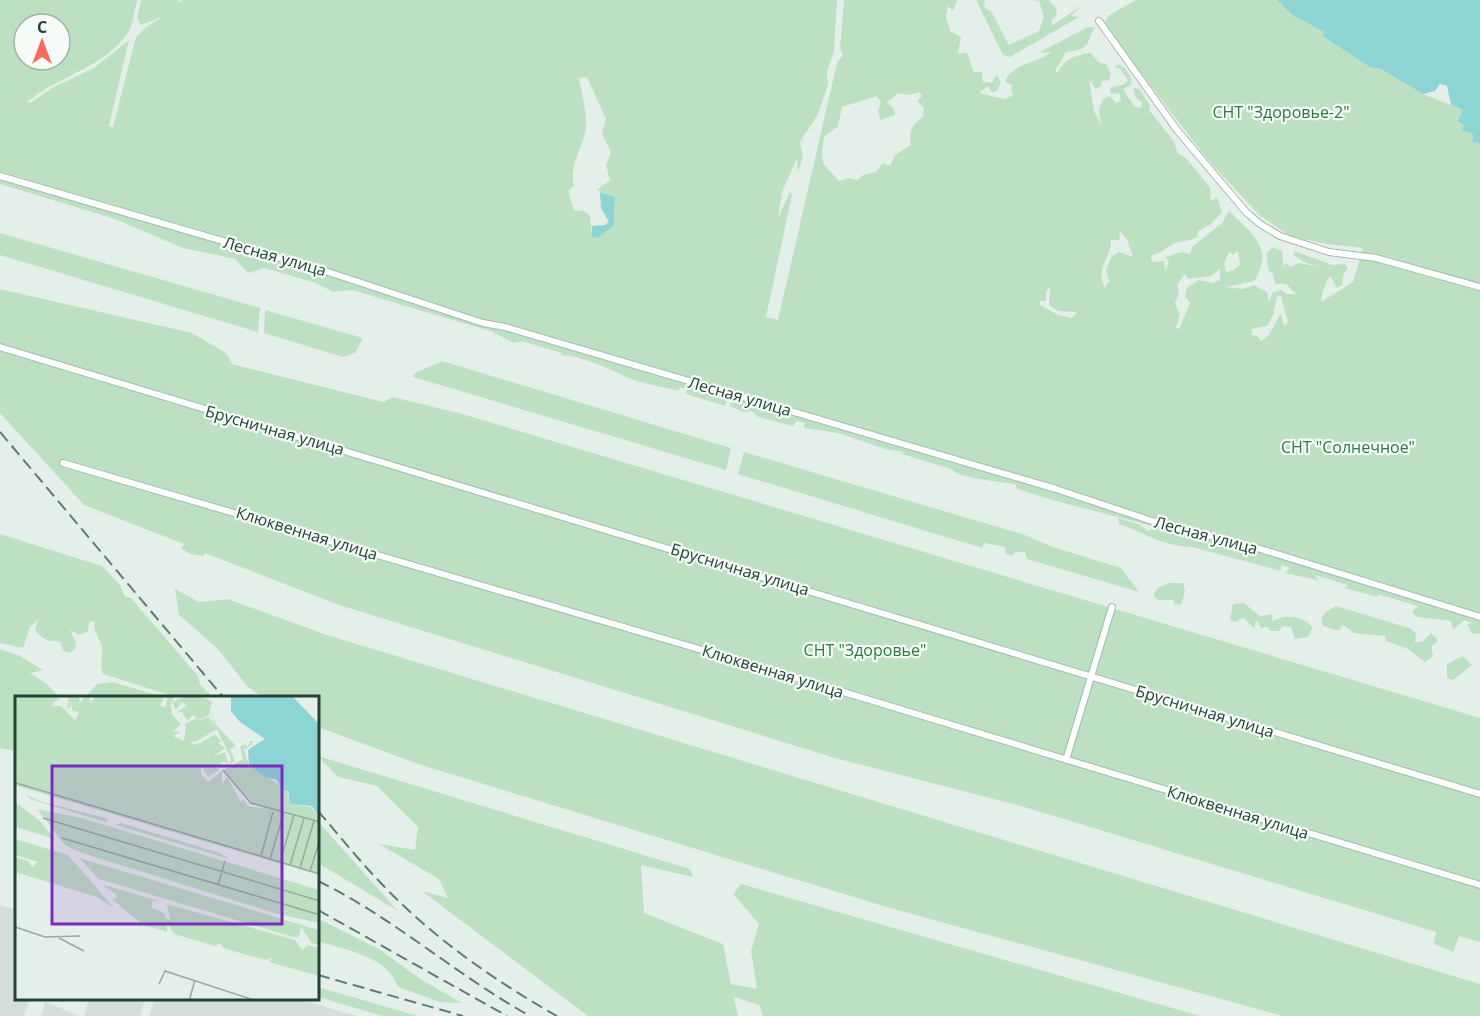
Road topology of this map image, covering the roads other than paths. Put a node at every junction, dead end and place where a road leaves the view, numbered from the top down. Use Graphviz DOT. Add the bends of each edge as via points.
graph roads {
  1 [pos="1099,21"];
  2 [pos="0,176"];
  3 [pos="1480,287"];
  4 [pos="0,347"];
  5 [pos="63,463"];
  6 [pos="1112,607"];
  7 [pos="1480,617"];
  8 [pos="1091,677"];
  9 [pos="1066,760"];
  10 [pos="1480,795"];
  11 [pos="1480,885"];
  1 -- 3 [label="street" via="1177,130 1260,224 1280,236 1318,249 1376,258"];
  2 -- 7 [label="street, Лесная улица"];
  4 -- 8 [label="street, Брусничная улица"];
  5 -- 9 [label="street, Клюквенная улица"];
  6 -- 8 [label="street"];
  8 -- 9 [label="street"];
  8 -- 10 [label="street, Брусничная улица"];
  9 -- 11 [label="street, Клюквенная улица"];
}
